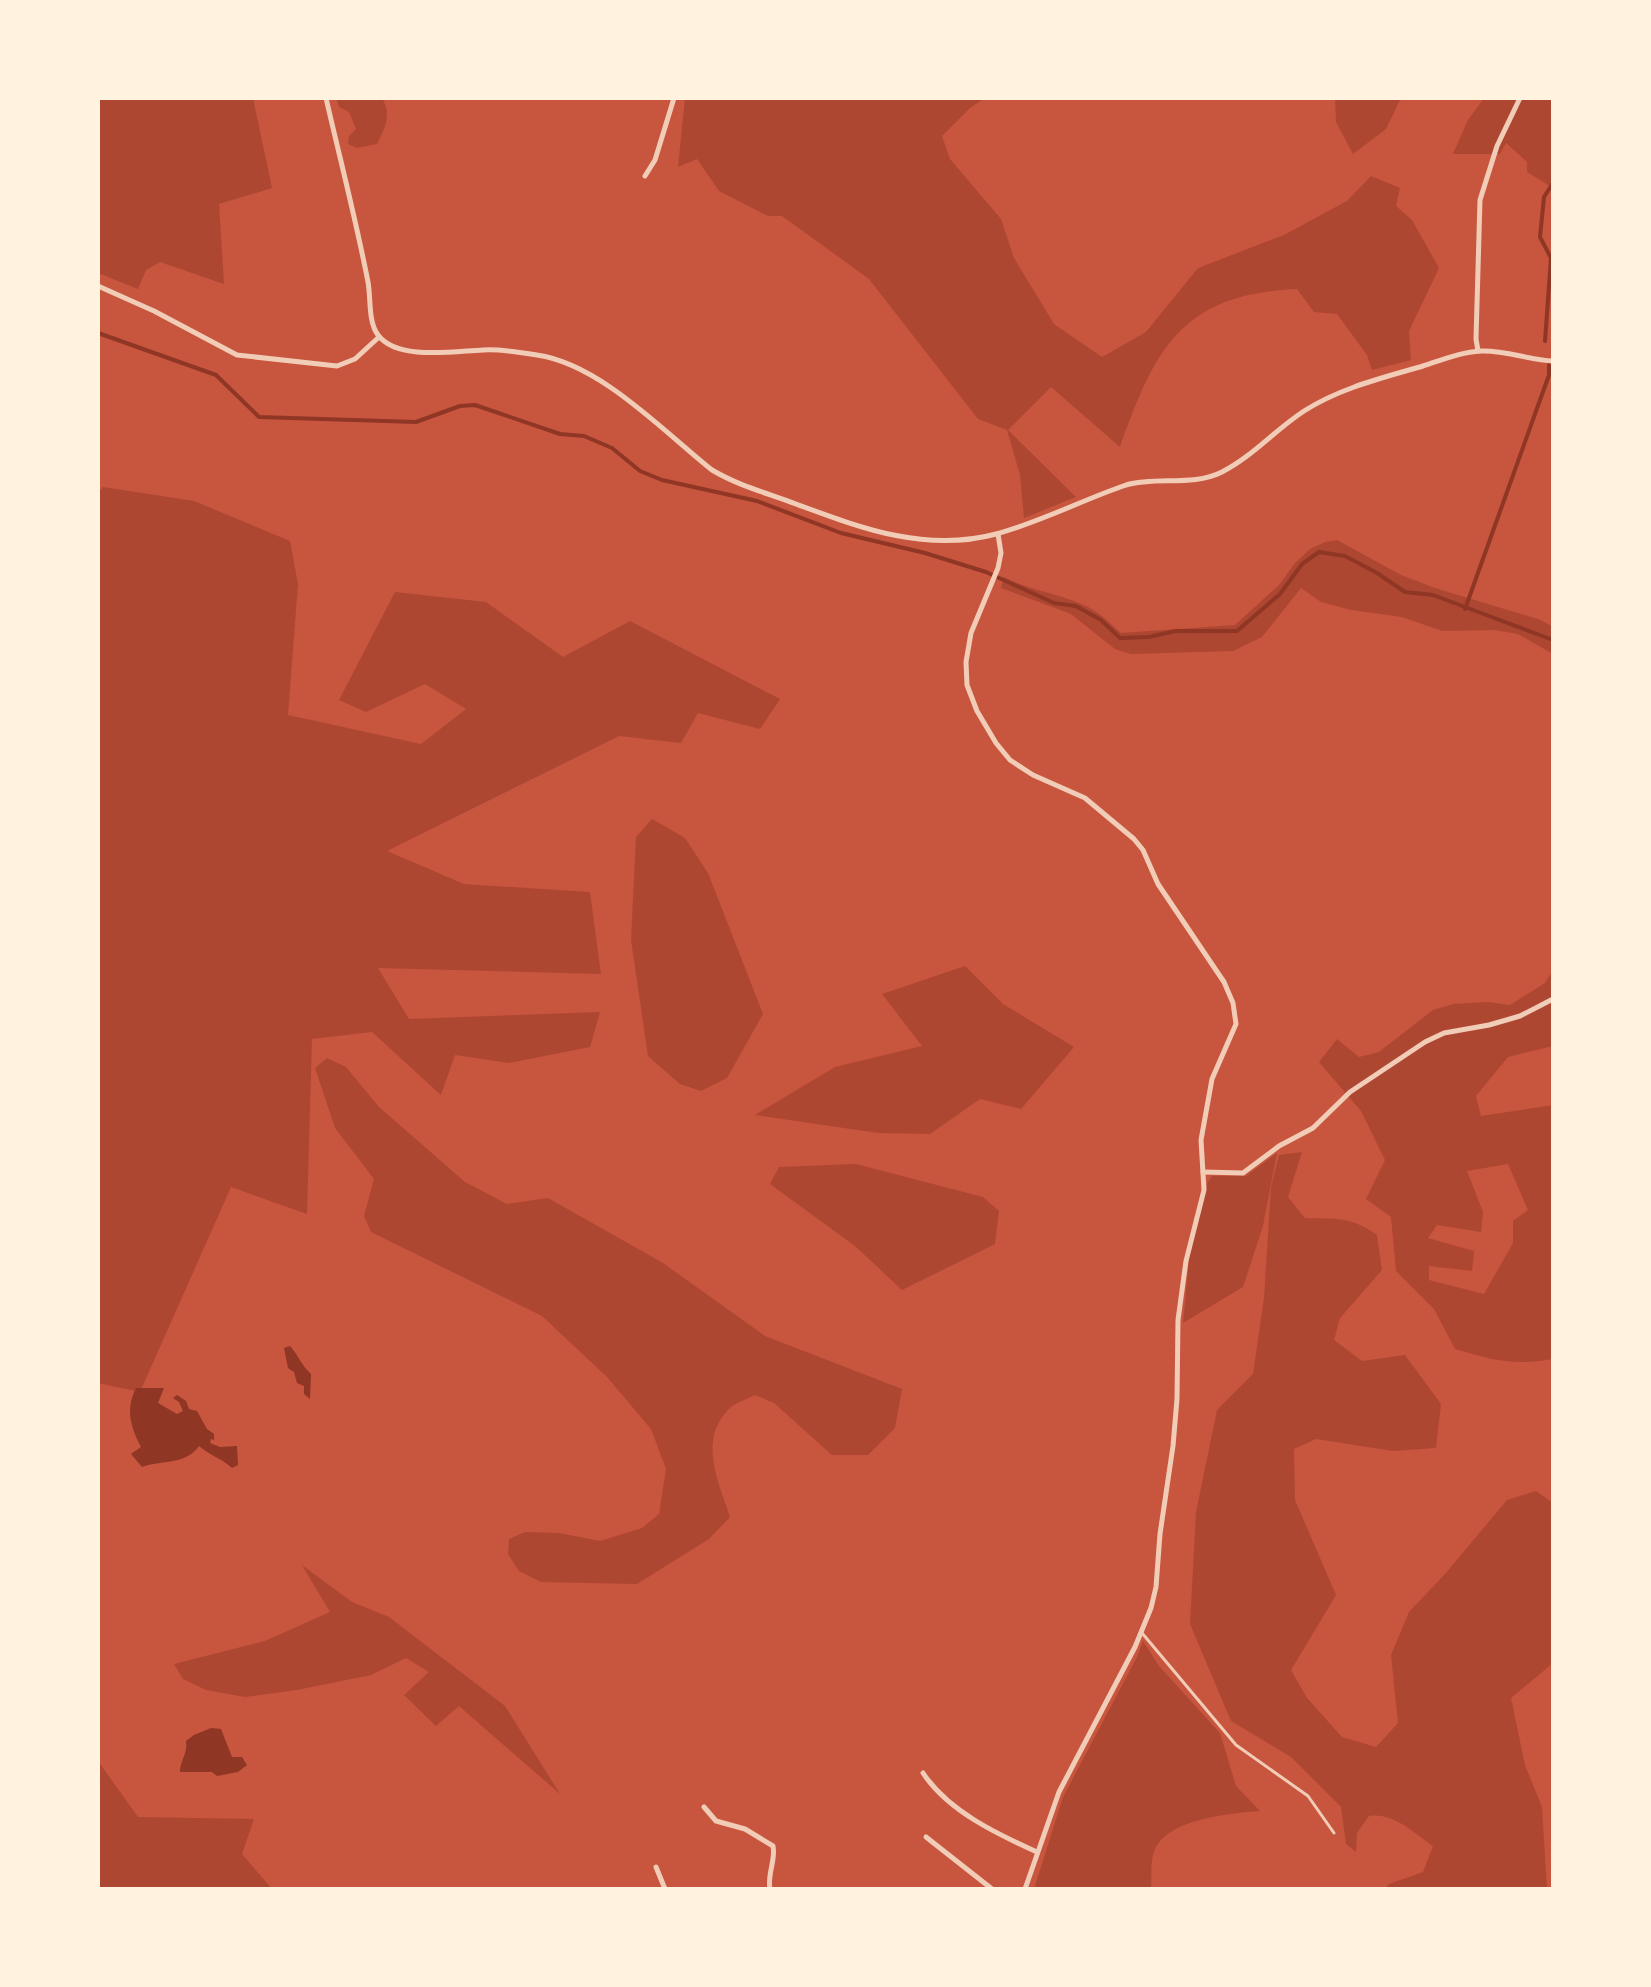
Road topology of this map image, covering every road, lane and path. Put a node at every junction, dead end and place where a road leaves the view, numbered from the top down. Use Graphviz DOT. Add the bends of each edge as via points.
graph roads {
  1 [pos="326,98"];
  2 [pos="674,98"];
  3 [pos="1520,98"];
  4 [pos="645,176"];
  5 [pos="98,286"];
  6 [pos="379,337"];
  7 [pos="1478,351"];
  8 [pos="1553,361"];
  9 [pos="998,534"];
  10 [pos="1553,999"];
  11 [pos="1203,1172"];
  12 [pos="1142,1633"];
  13 [pos="923,1773"];
  14 [pos="704,1807"];
  15 [pos="1334,1833"];
  16 [pos="926,1837"];
  17 [pos="1037,1852"];
  18 [pos="656,1867"];
  19 [pos="665,1889"];
  20 [pos="770,1889"];
  21 [pos="992,1889"];
  22 [pos="1025,1889"];
  1 -- 6 [label="street"];
  2 -- 4 [label="street"];
  3 -- 7 [label="street" via="1480,200"];
  5 -- 6 [label="street" via="237,355 337,366 355,359"];
  6 -- 9 [label="street" via="405,350 509,351 569,363 600,379 712,470 857,527 940,541"];
  7 -- 8 [label="street"];
  7 -- 9 [label="street" via="1344,391 1307,410 1250,456 1218,474 1129,484"];
  9 -- 11 [label="street" via="998,568 971,633 965,671 972,700 1010,760 1085,798 1134,839 1233,1003 1234,1033 1210,1088 1201,1140"];
  10 -- 11 [label="street" via="1520,1016 1425,1042 1350,1092 1313,1128 1243,1173"];
  11 -- 12 [label="street" via="1178,1320 1177,1399 1156,1587"];
  12 -- 15 [label="lane" via="1236,1745 1308,1796"];
  12 -- 17 [label="street" via="1059,1792"];
  13 -- 17 [label="street" via="946,1801"];
  14 -- 20 [label="street" via="716,1821 745,1829 773,1846"];
  16 -- 21 [label="street"];
  17 -- 22 [label="street"];
  18 -- 19 [label="street"];
}
